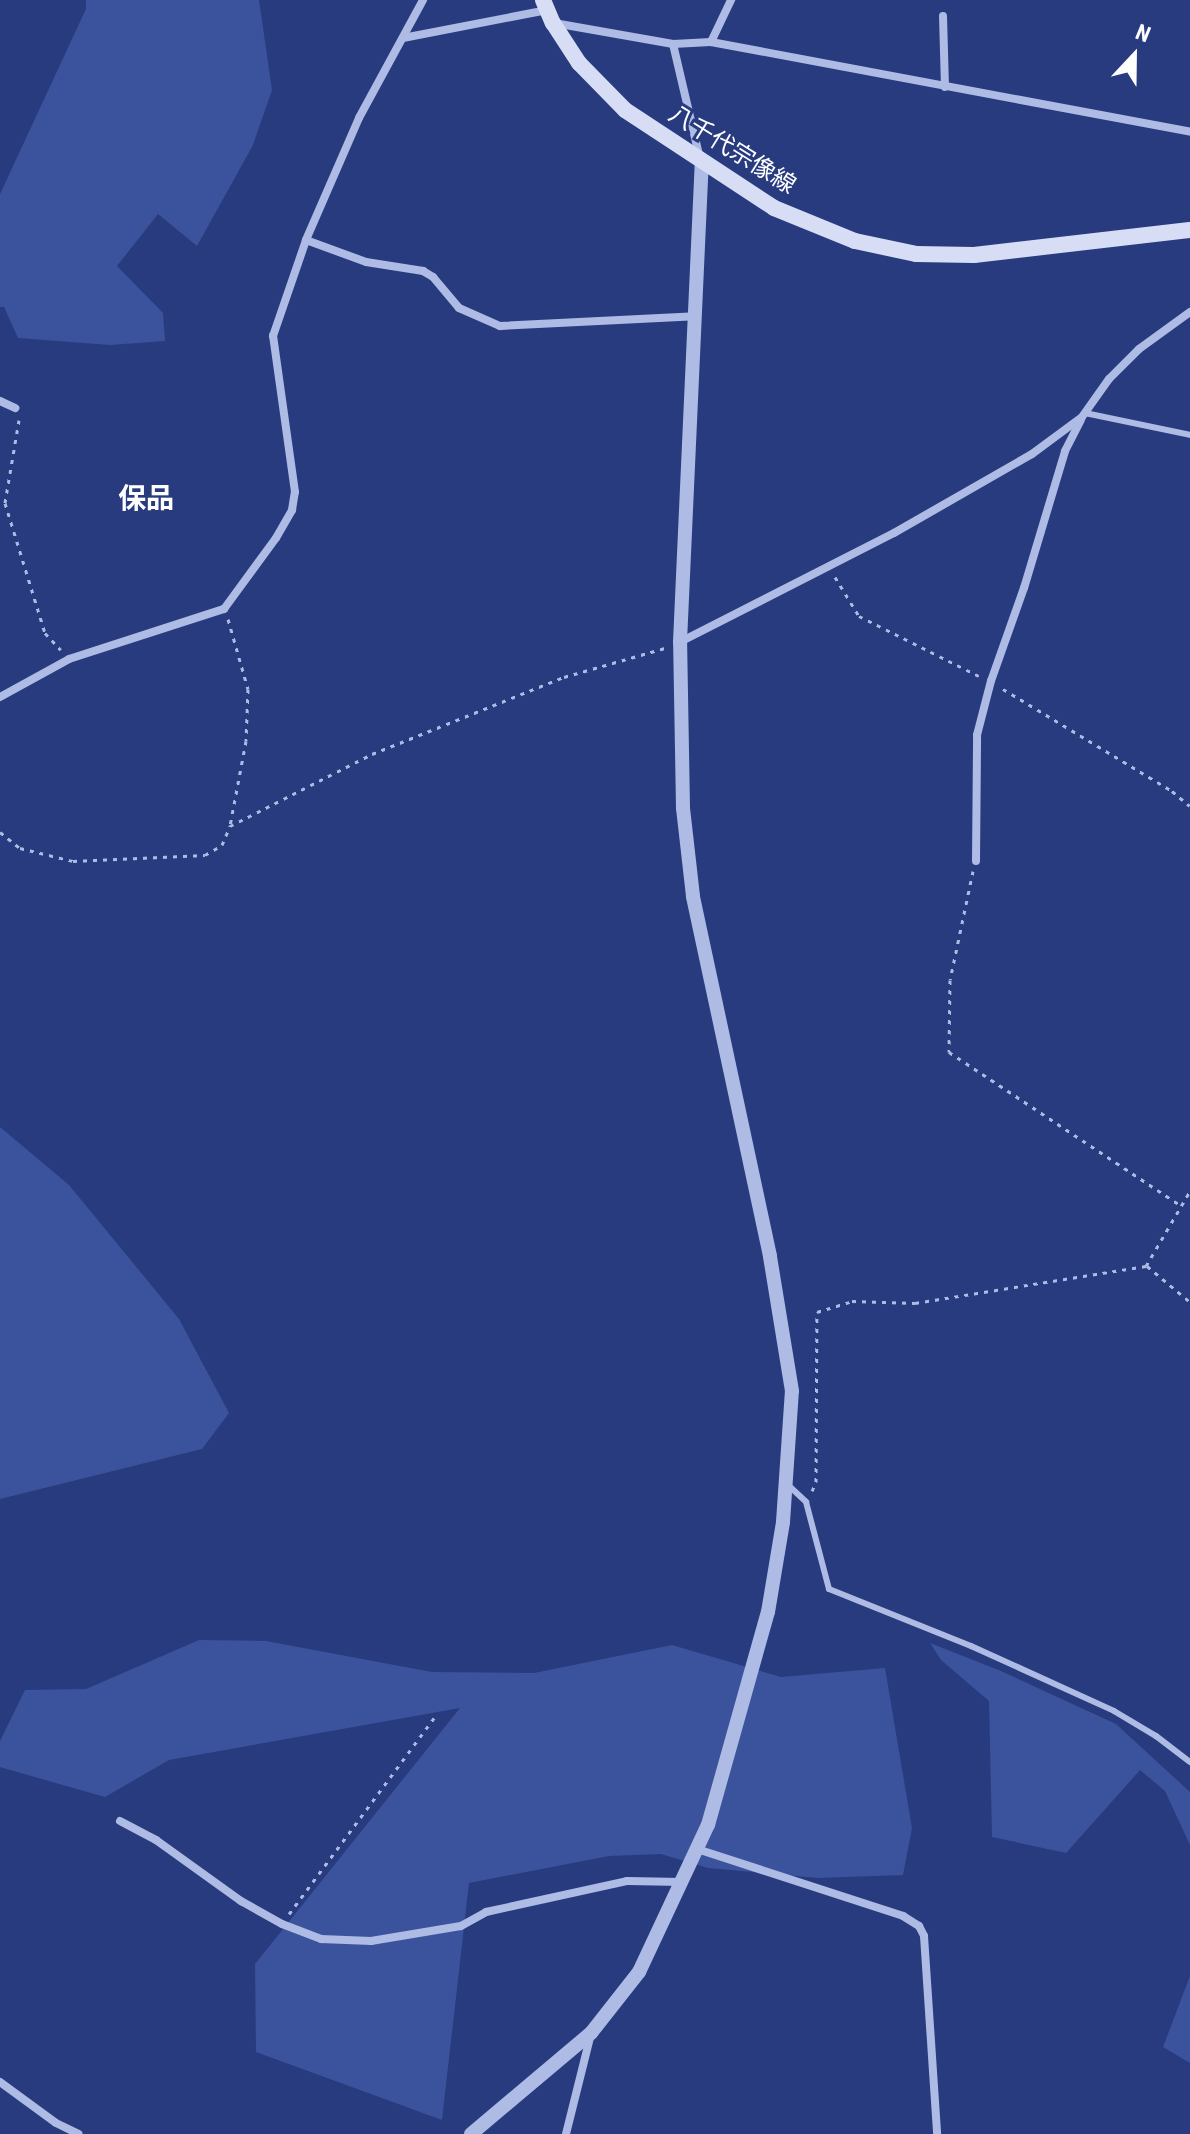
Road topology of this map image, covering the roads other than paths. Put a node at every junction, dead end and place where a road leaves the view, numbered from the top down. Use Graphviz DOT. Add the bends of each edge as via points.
graph roads {
  1 [pos="423,0"];
  2 [pos="731,0"];
  3 [pos="548,11"];
  4 [pos="943,16"];
  5 [pos="403,38"];
  6 [pos="711,42"];
  7 [pos="673,44"];
  8 [pos="945,87"];
  9 [pos="1190,132"];
  10 [pos="702,163"];
  11 [pos="1190,230"];
  12 [pos="306,240"];
  13 [pos="1190,312"];
  14 [pos="695,316"];
  15 [pos="0,401"];
  16 [pos="15,408"];
  17 [pos="1084,415"];
  18 [pos="1190,435"];
  19 [pos="680,642"];
  20 [pos="0,697"];
  21 [pos="976,861"];
  22 [pos="786,1483"];
  23 [pos="1190,1762"];
  24 [pos="120,1821"];
  25 [pos="697,1849"];
  26 [pos="682,1882"];
  27 [pos="591,2033"];
  28 [pos="0,2082"];
  29 [pos="79,2134"];
  30 [pos="471,2134"];
  31 [pos="566,2134"];
  32 [pos="937,2134"];
  1 -- 5 [label="street"];
  2 -- 6 [label="street"];
  3 -- 5 [label="street"];
  3 -- 7 [label="street"];
  3 -- 10 [label="main road, 八千代宗像線" via="579,63 625,110"];
  4 -- 8 [label="street"];
  5 -- 12 [label="street" via="359,118"];
  6 -- 7 [label="street"];
  6 -- 8 [label="street"];
  7 -- 10 [label="street"];
  8 -- 9 [label="street"];
  10 -- 11 [label="main road, 八千代宗像線" via="774,208 855,241 916,254 974,255"];
  10 -- 14 [label="street"];
  12 -- 14 [label="street" via="366,262 423,271 459,308 500,326"];
  12 -- 20 [label="street" via="273,336 295,492 292,510 224,609 69,659"];
  13 -- 17 [label="street" via="1139,349"];
  14 -- 19 [label="street"];
  15 -- 16 [label="street"];
  17 -- 18 [label="lane"];
  17 -- 19 [label="street" via="1032,454 894,533"];
  17 -- 21 [label="street" via="1065,451 977,735"];
  19 -- 22 [label="street" via="683,808 693,896 733,1067 792,1391"];
  22 -- 23 [label="lane" via="806,1502 829,1589 1114,1711"];
  22 -- 25 [label="street" via="768,1612 733,1747"];
  24 -- 26 [label="street" via="156,1840 241,1901 321,1939 371,1941 461,1926 486,1912 569,1892 627,1881"];
  25 -- 26 [label="street"];
  25 -- 32 [label="street" via="903,1916 919,1926 924,1936"];
  26 -- 27 [label="street" via="639,1972"];
  27 -- 30 [label="street"];
  27 -- 31 [label="street"];
  28 -- 29 [label="street"];
}
